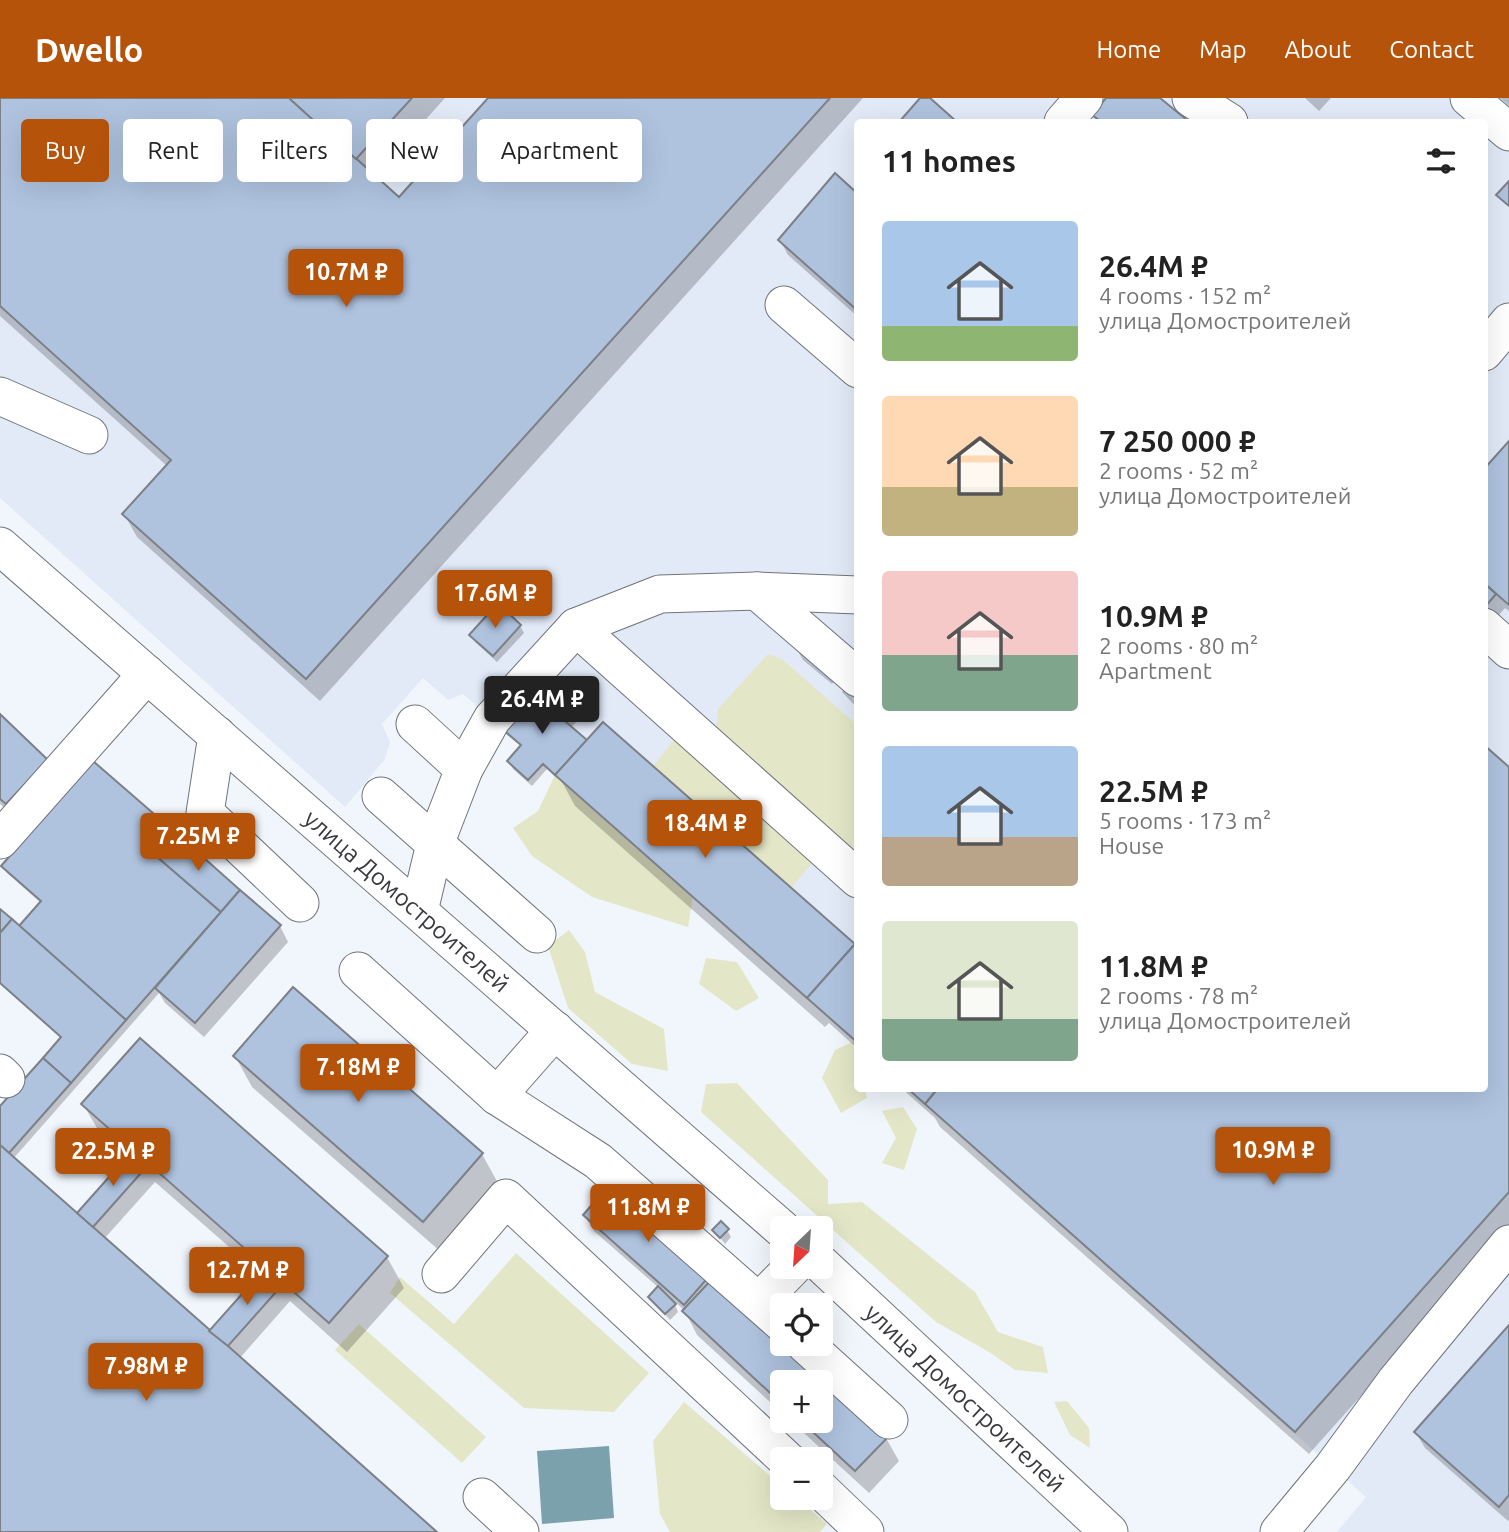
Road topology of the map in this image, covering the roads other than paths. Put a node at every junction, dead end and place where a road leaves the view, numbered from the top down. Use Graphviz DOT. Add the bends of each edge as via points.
graph roads {
  1 [pos="1084,98"];
  2 [pos="1191,98"];
  3 [pos="1469,98"];
  4 [pos="1066,119"];
  5 [pos="1224,119"];
  6 [pos="1509,132"];
  7 [pos="784,305"];
  8 [pos="854,366"];
  9 [pos="0,396"];
  10 [pos="89,435"];
  11 [pos="0,546"];
  12 [pos="757,592"];
  13 [pos="854,595"];
  14 [pos="576,627"];
  15 [pos="1488,631"];
  16 [pos="1509,650"];
  17 [pos="147,674"];
  18 [pos="854,675"];
  19 [pos="415,724"];
  20 [pos="217,735"];
  21 [pos="464,769"];
  22 [pos="382,796"];
  23 [pos="0,841"];
  24 [pos="435,844"];
  25 [pos="854,875"];
  26 [pos="300,903"];
  27 [pos="419,911"];
  28 [pos="537,934"];
  29 [pos="358,971"];
  30 [pos="555,1030"];
  31 [pos="497,1096"];
  32 [pos="770,1218"];
  33 [pos="1509,1244"];
  34 [pos="441,1274"];
  35 [pos="833,1275"];
  36 [pos="770,1312"];
  37 [pos="818,1356"];
  38 [pos="889,1420"];
  39 [pos="774,1447"];
  40 [pos="482,1497"];
  41 [pos="833,1501"];
  42 [pos="520,1532"];
  43 [pos="865,1532"];
  44 [pos="1109,1532"];
  45 [pos="1279,1532"];
  1 -- 4 [label="street"];
  2 -- 5 [label="street"];
  3 -- 6 [label="street"];
  7 -- 8 [label="street"];
  9 -- 10 [label="street"];
  11 -- 17 [label="street, улица Домостроителей"];
  12 -- 13 [label="street"];
  12 -- 14 [label="street" via="660,594"];
  12 -- 18 [label="street"];
  14 -- 21 [label="street" via="492,719"];
  14 -- 25 [label="street"];
  15 -- 16 [label="street"];
  17 -- 20 [label="street, улица Домостроителей"];
  17 -- 23 [label="street"];
  19 -- 21 [label="street"];
  20 -- 26 [label="street" via="205,813"];
  20 -- 27 [label="street, улица Домостроителей"];
  21 -- 24 [label="street"];
  22 -- 24 [label="street"];
  24 -- 27 [label="street"];
  24 -- 28 [label="street"];
  27 -- 30 [label="street, улица Домостроителей"];
  29 -- 31 [label="street"];
  30 -- 31 [label="street"];
  30 -- 32 [label="street, улица Домостроителей"];
  31 -- 36 [label="street" via="598,1161"];
  33 -- 45 [label="street"];
  34 -- 39 [label="street" via="506,1198"];
  35 -- 44 [label="street, улица Домостроителей"];
  37 -- 38 [label="street"];
  40 -- 42 [label="street"];
  41 -- 43 [label="street"];
}
